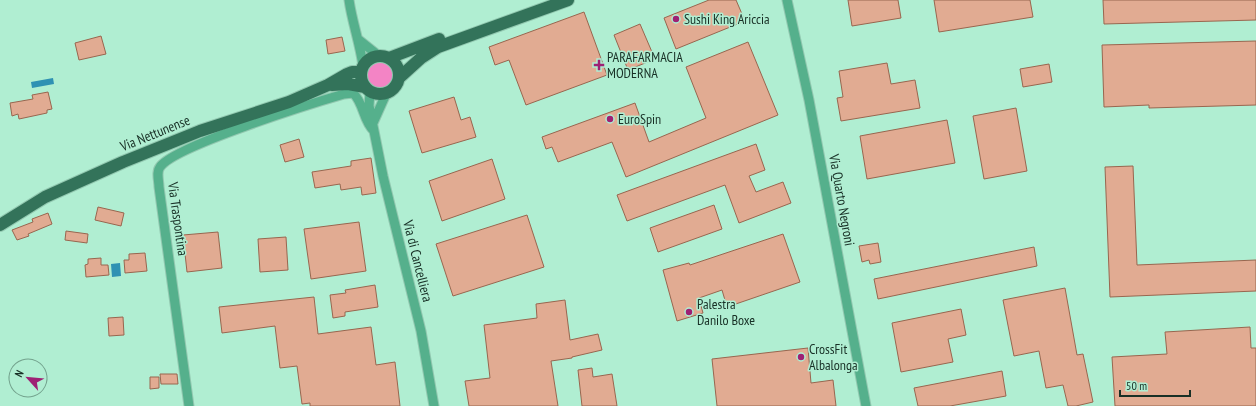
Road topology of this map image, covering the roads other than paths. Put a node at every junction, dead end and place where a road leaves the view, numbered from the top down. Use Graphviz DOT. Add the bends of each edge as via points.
graph roads {
  1 [pos="348,0"];
  2 [pos="546,0"];
  3 [pos="568,0"];
  4 [pos="787,0"];
  5 [pos="359,40"];
  6 [pos="384,57"];
  7 [pos="362,69"];
  8 [pos="400,77"];
  9 [pos="328,86"];
  10 [pos="367,89"];
  11 [pos="386,94"];
  12 [pos="374,127"];
  13 [pos="0,225"];
  14 [pos="190,406"];
  15 [pos="434,406"];
  16 [pos="866,406"];
  1 -- 5 [label="street"];
  2 -- 6 [label="main road, Via Nettunense"];
  3 -- 8 [label="main road" via="438,47"];
  4 -- 16 [label="street, Via Quarto Negroni" via="810,106"];
  5 -- 6 [label="street"];
  5 -- 7 [label="street"];
  6 -- 7 [label="main road, Via Nettunense" via="370,59"];
  6 -- 8 [label="main road" via="397,66"];
  7 -- 9 [label="main road, Via Nettunense" via="347,74"];
  7 -- 10 [label="main road" via="361,77"];
  8 -- 11 [label="main road" via="396,88"];
  9 -- 10 [label="main road, Via Nettunense" via="348,84"];
  9 -- 13 [label="main road, Via Nettunense" via="123,162 45,197"];
  10 -- 11 [label="main road, Via Nettunense" via="378,95"];
  10 -- 12 [label="street, Via di Cancelliera"];
  11 -- 12 [label="street"];
  12 -- 14 [label="street, Via Traspontina" via="370,127 358,97 353,93 344,94 179,152 160,167 159,188"];
  12 -- 15 [label="street, Via di Cancelliera" via="383,176 421,331"];
}
